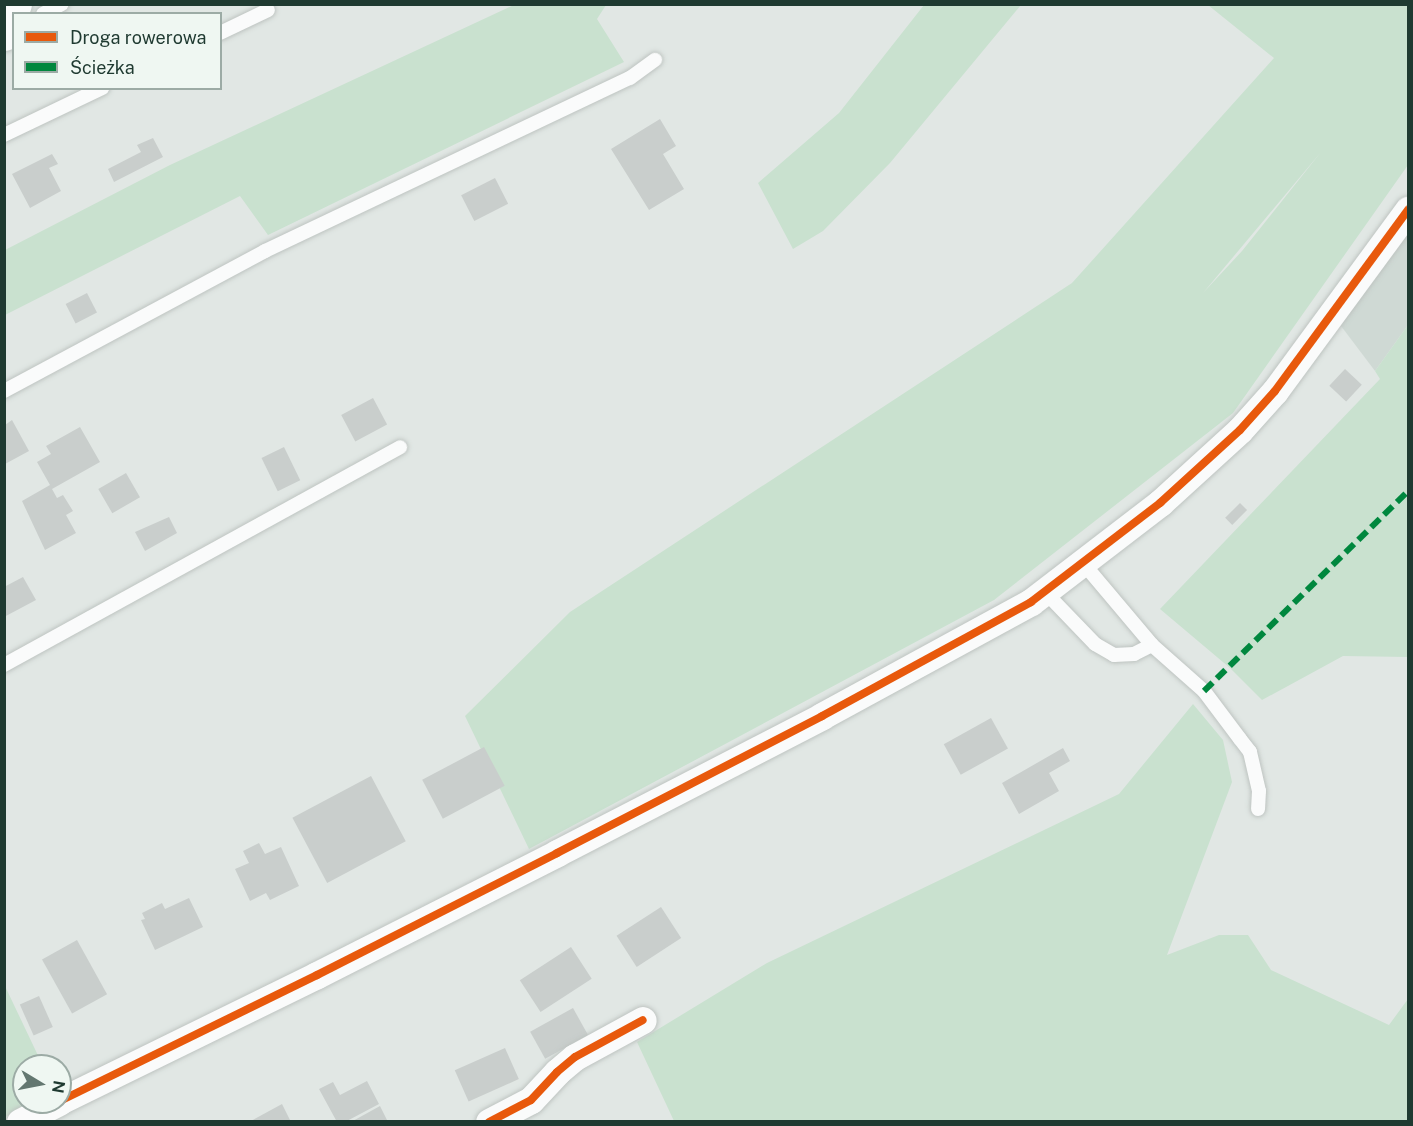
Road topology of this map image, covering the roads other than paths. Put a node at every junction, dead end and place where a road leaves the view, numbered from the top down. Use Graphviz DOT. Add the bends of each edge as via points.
graph roads {
  1 [pos="62,4"];
  2 [pos="268,10"];
  3 [pos="46,12"];
  4 [pos="222,32"];
  5 [pos="655,60"];
  6 [pos="98,90"];
  7 [pos="4,135"];
  8 [pos="1408,210"];
  9 [pos="4,391"];
  10 [pos="400,447"];
  11 [pos="1083,563"];
  12 [pos="1045,592"];
  13 [pos="1152,645"];
  14 [pos="4,665"];
  15 [pos="1258,809"];
  16 [pos="644,1020"];
  17 [pos="72,1096"];
  18 [pos="36,1114"];
  19 [pos="20,1122"];
  20 [pos="489,1122"];
  1 -- 3 [label="lane"];
  2 -- 4 [label="lane"];
  5 -- 9 [label="lane" via="630,78 265,251"];
  6 -- 7 [label="lane"];
  8 -- 11 [label="street" via="1275,391 1240,430 1160,503"];
  10 -- 14 [label="lane"];
  11 -- 12 [label="street"];
  11 -- 13 [label="lane"];
  12 -- 13 [label="lane" via="1095,644 1114,655 1134,654"];
  12 -- 17 [label="street" via="801,727 328,970"];
  13 -- 15 [label="lane" via="1204,691 1250,752 1259,790"];
  16 -- 20 [label="street" via="575,1058 531,1100"];
  18 -- 19 [label="street"];
}
